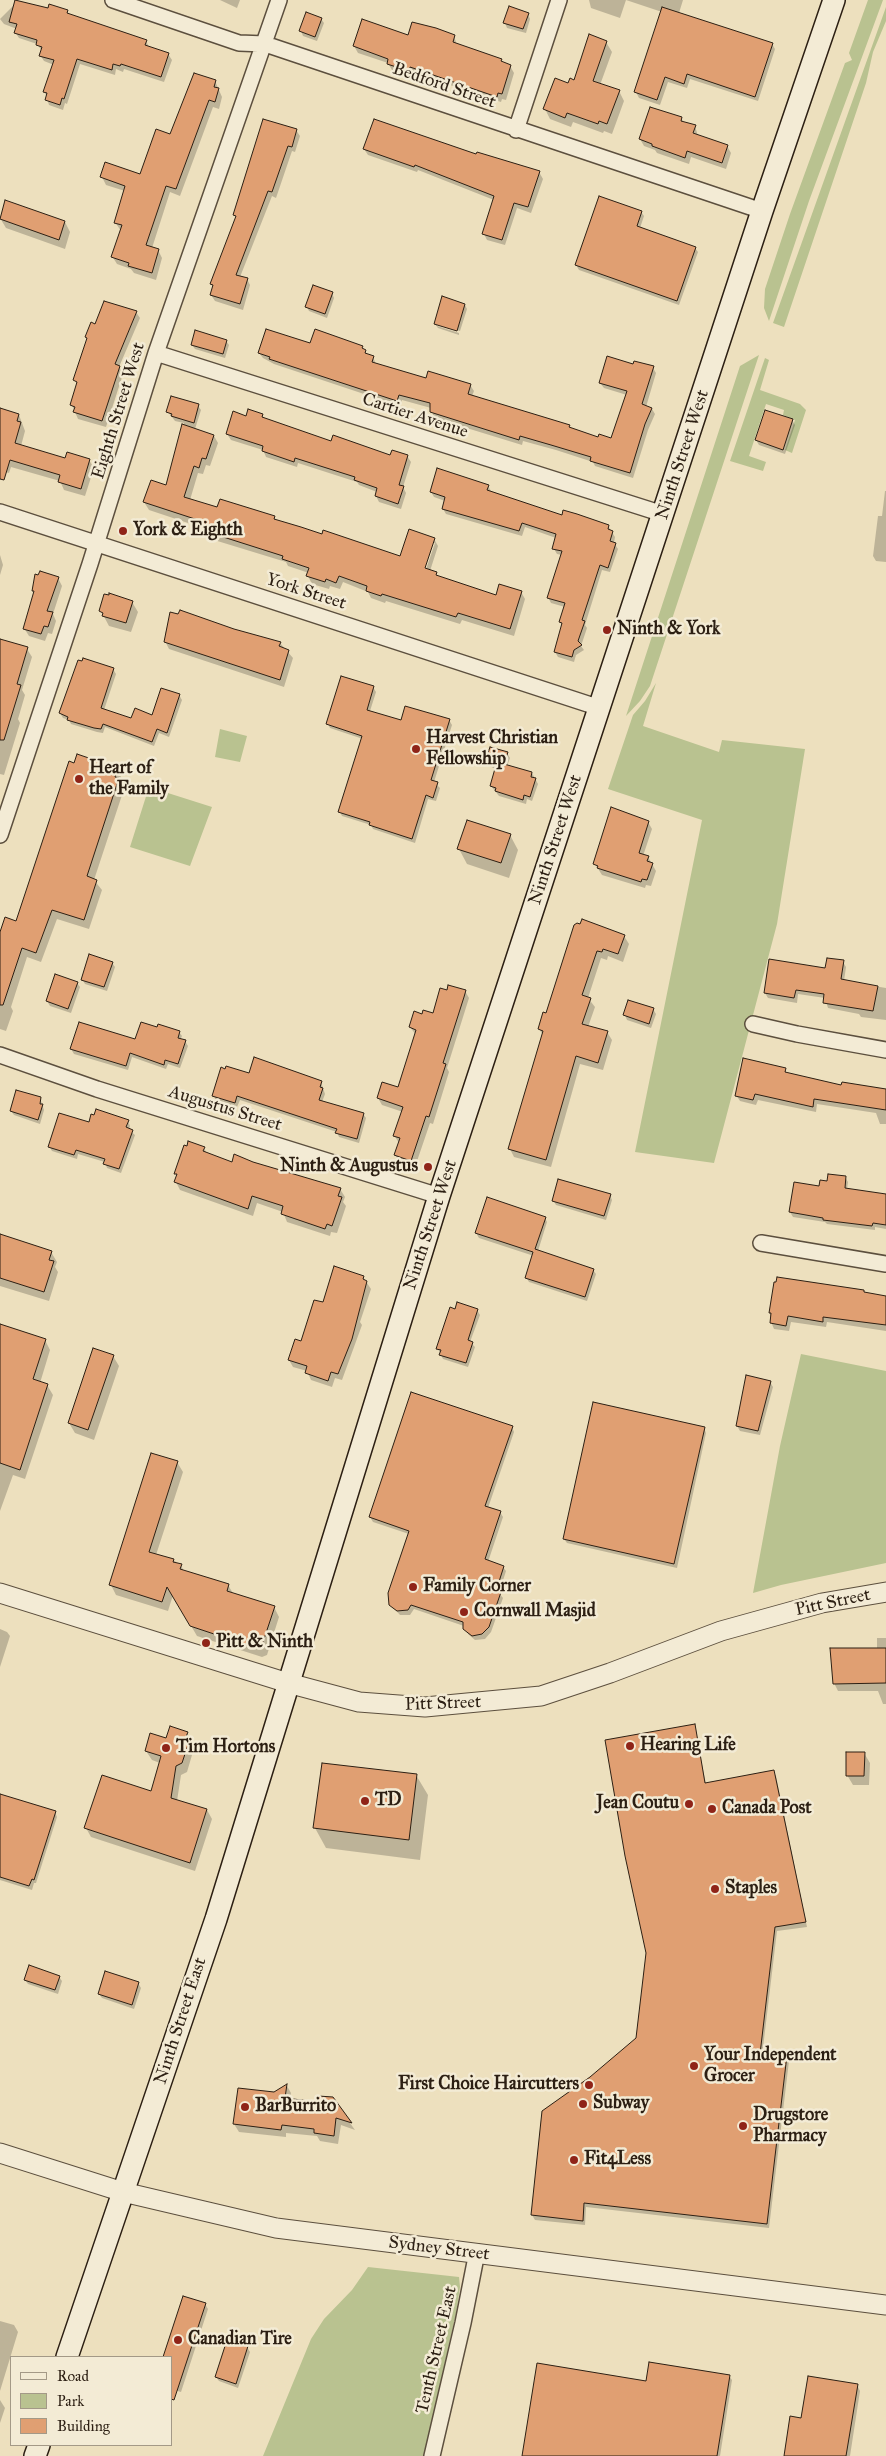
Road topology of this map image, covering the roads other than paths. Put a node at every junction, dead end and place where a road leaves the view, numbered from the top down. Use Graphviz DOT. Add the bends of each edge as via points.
graph roads {
  1 [pos="113,0"];
  2 [pos="279,0"];
  3 [pos="559,0"];
  4 [pos="834,0"];
  5 [pos="265,44"];
  6 [pos="516,130"];
  7 [pos="762,211"];
  8 [pos="156,353"];
  9 [pos="0,512"];
  10 [pos="663,514"];
  11 [pos="96,544"];
  12 [pos="600,708"];
  13 [pos="0,835"];
  14 [pos="753,1024"];
  15 [pos="886,1050"];
  16 [pos="0,1055"];
  17 [pos="439,1196"];
  18 [pos="761,1243"];
  19 [pos="886,1264"];
  20 [pos="886,1592"];
  21 [pos="0,1593"];
  22 [pos="288,1683"];
  23 [pos="0,2153"];
  24 [pos="123,2192"];
  25 [pos="477,2252"];
  26 [pos="886,2305"];
  27 [pos="67,2356"];
  28 [pos="432,2456"];
  1 -- 5 [label="street, Bedford Street" via="239,43"];
  2 -- 5 [label="street, Eighth Street West"];
  3 -- 6 [label="street"];
  4 -- 7 [label="main road, Ninth Street West"];
  5 -- 6 [label="street, Bedford Street"];
  5 -- 8 [label="street, Eighth Street West"];
  6 -- 7 [label="street, Bedford Street"];
  7 -- 10 [label="main road, Ninth Street West"];
  8 -- 10 [label="street, Cartier Avenue"];
  8 -- 11 [label="street, Eighth Street West"];
  9 -- 11 [label="street, York Street"];
  10 -- 12 [label="main road, Ninth Street West"];
  11 -- 12 [label="street, York Street"];
  11 -- 13 [label="street, Eighth Street West"];
  12 -- 17 [label="main road, Ninth Street West"];
  14 -- 15 [label="street"];
  16 -- 17 [label="street, Augustus Street" via="97,1089"];
  17 -- 22 [label="main road, Ninth Street West"];
  18 -- 19 [label="street"];
  20 -- 22 [label="street, Pitt Street" via="822,1603 721,1631 541,1696 425,1707 359,1702"];
  21 -- 22 [label="street, Pitt Street"];
  22 -- 24 [label="main road, Ninth Street East" via="216,1919"];
  23 -- 24 [label="street, Sydney Street"];
  24 -- 25 [label="street, Sydney Street" via="276,2228"];
  24 -- 27 [label="main road, Ninth Street East"];
  25 -- 26 [label="street, Sydney Street"];
  25 -- 28 [label="street, Tenth Street East"];
}
